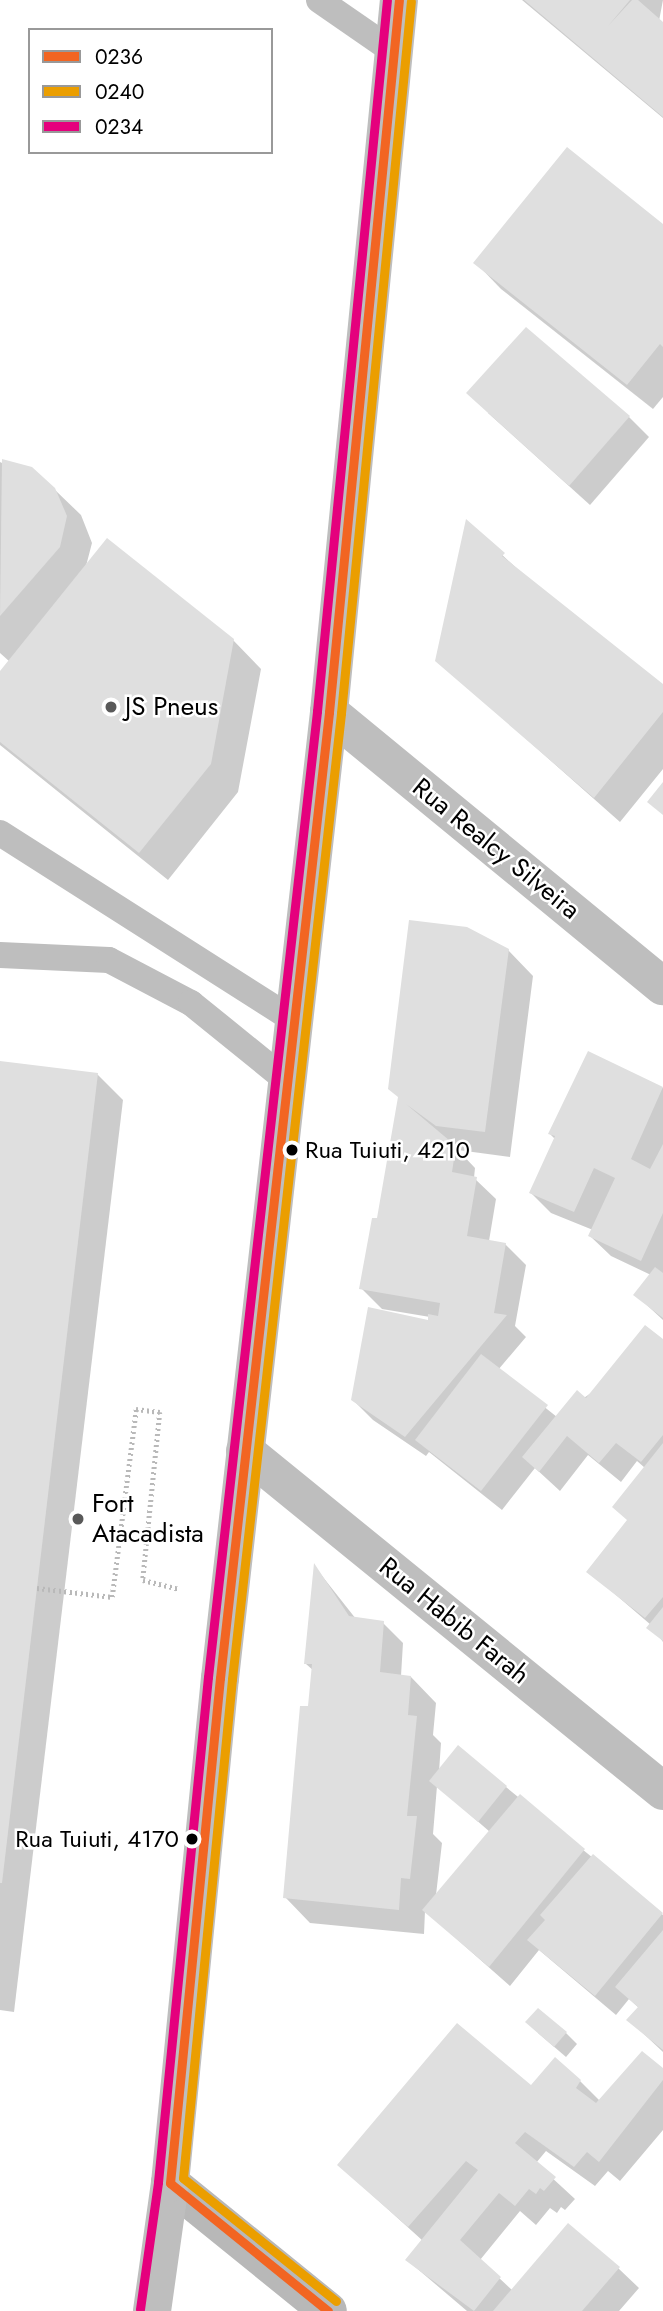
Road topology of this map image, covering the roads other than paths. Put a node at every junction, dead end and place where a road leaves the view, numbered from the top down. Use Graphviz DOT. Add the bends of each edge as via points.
graph roads {
  1 [pos="318,0"];
  2 [pos="399,0"];
  3 [pos="394,52"];
  4 [pos="329,712"];
  5 [pos="0,833"];
  6 [pos="0,955"];
  7 [pos="663,986"];
  8 [pos="293,1020"];
  9 [pos="286,1080"];
  10 [pos="245,1451"];
  11 [pos="663,1791"];
  12 [pos="170,2183"];
  13 [pos="152,2311"];
  14 [pos="328,2311"];
  1 -- 3 [label="lane"];
  2 -- 3 [label="main road"];
  3 -- 4 [label="main road"];
  4 -- 7 [label="main road, Rua Realcy Silveira"];
  4 -- 8 [label="main road"];
  5 -- 8 [label="lane"];
  6 -- 9 [label="lane" via="109,960 191,1003"];
  8 -- 9 [label="main road"];
  9 -- 10 [label="main road"];
  10 -- 11 [label="main road, Rua Habib Farah"];
  10 -- 12 [label="main road"];
  12 -- 13 [label="main road"];
  12 -- 14 [label="street"];
}
